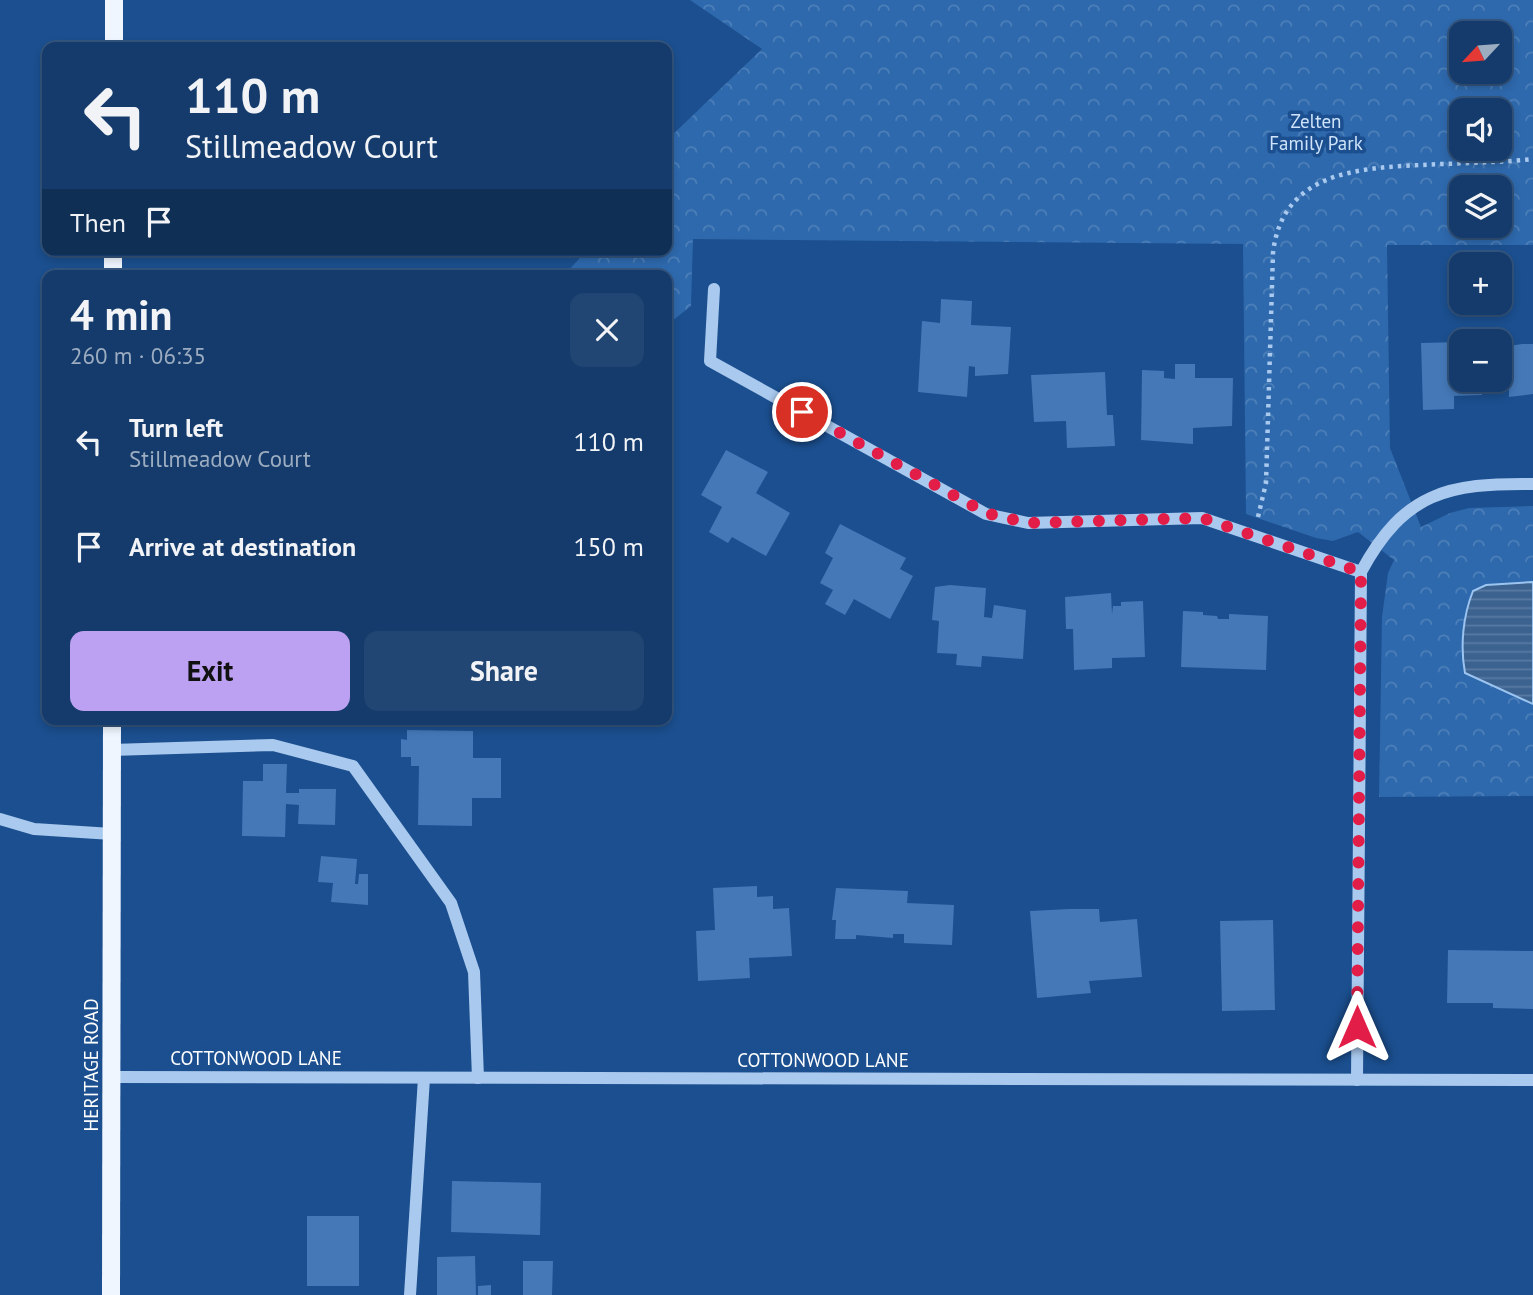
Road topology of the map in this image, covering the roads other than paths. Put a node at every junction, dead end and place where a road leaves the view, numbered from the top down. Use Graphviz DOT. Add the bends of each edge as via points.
graph roads {
  1 [pos="114,0"];
  2 [pos="114,42"];
  3 [pos="714,289"];
  4 [pos="1533,484"];
  5 [pos="1361,572"];
  6 [pos="112,725"];
  7 [pos="112,751"];
  8 [pos="0,819"];
  9 [pos="112,834"];
  10 [pos="113,1077"];
  11 [pos="424,1078"];
  12 [pos="478,1078"];
  13 [pos="1357,1080"];
  14 [pos="1533,1080"];
  15 [pos="111,1295"];
  16 [pos="410,1295"];
  1 -- 2 [label="main road"];
  3 -- 5 [label="street" via="710,361 986,513 1028,523 1189,516"];
  4 -- 5 [label="street" via="1463,486 1417,504 1396,521"];
  5 -- 13 [label="street"];
  6 -- 7 [label="main road, HERITAGE ROAD"];
  7 -- 9 [label="main road, HERITAGE ROAD"];
  7 -- 12 [label="street" via="273,745 353,766 451,903 474,972"];
  8 -- 9 [label="street" via="34,829"];
  9 -- 10 [label="main road, HERITAGE ROAD"];
  10 -- 11 [label="street, COTTONWOOD LANE"];
  10 -- 15 [label="main road, HERITAGE ROAD"];
  11 -- 12 [label="street, COTTONWOOD LANE"];
  11 -- 16 [label="street"];
  12 -- 13 [label="street, COTTONWOOD LANE"];
  13 -- 14 [label="street, COTTONWOOD LANE"];
}
